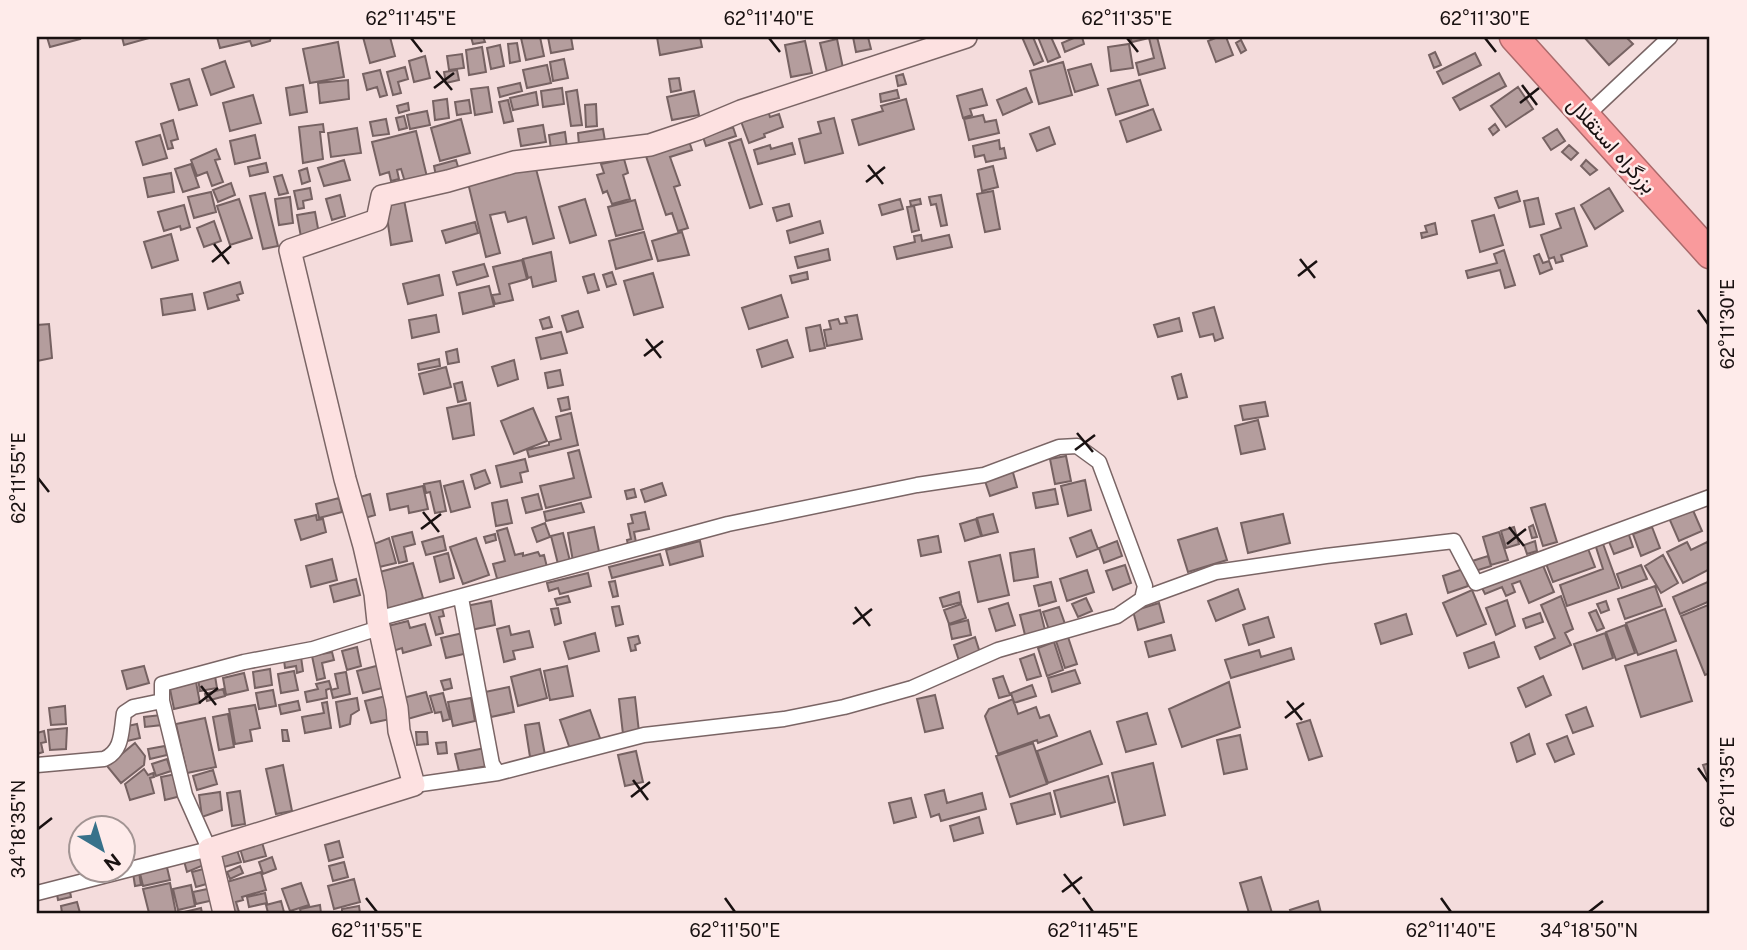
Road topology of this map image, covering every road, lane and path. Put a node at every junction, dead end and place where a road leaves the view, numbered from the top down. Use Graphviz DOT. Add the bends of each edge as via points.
graph roads {
  1 [pos="966,37"];
  2 [pos="1514,37"];
  3 [pos="1670,37"];
  4 [pos="1586,116"];
  5 [pos="1710,254"];
  6 [pos="1710,496"];
  7 [pos="461,598"];
  8 [pos="1142,599"];
  9 [pos="379,628"];
  10 [pos="162,701"];
  11 [pos="37,765"];
  12 [pos="498,773"];
  13 [pos="414,785"];
  14 [pos="209,849"];
  15 [pos="37,894"];
  16 [pos="224,913"];
  1 -- 9 [label="street" via="650,145 514,162 382,196 377,220 290,250 364,546"];
  2 -- 4 [label="highway, بزرگراه استقلال"];
  3 -- 4 [label="street"];
  4 -- 5 [label="highway, بزرگراه استقلال"];
  6 -- 8 [label="street" via="1476,583 1454,541 1216,572"];
  7 -- 8 [label="street" via="728,524 984,475 1059,447 1077,446 1099,462 1145,586"];
  7 -- 9 [label="street" via="384,617"];
  7 -- 12 [label="street" via="492,764"];
  8 -- 12 [label="street" via="1118,616 998,650 912,688 784,719 644,735"];
  9 -- 10 [label="street" via="313,649 162,684"];
  9 -- 13 [label="street"];
  10 -- 11 [label="street" via="124,713 119,747 108,757"];
  10 -- 14 [label="street" via="185,795"];
  12 -- 13 [label="street"];
  13 -- 14 [label="street"];
  14 -- 15 [label="street"];
  14 -- 16 [label="street"];
}
